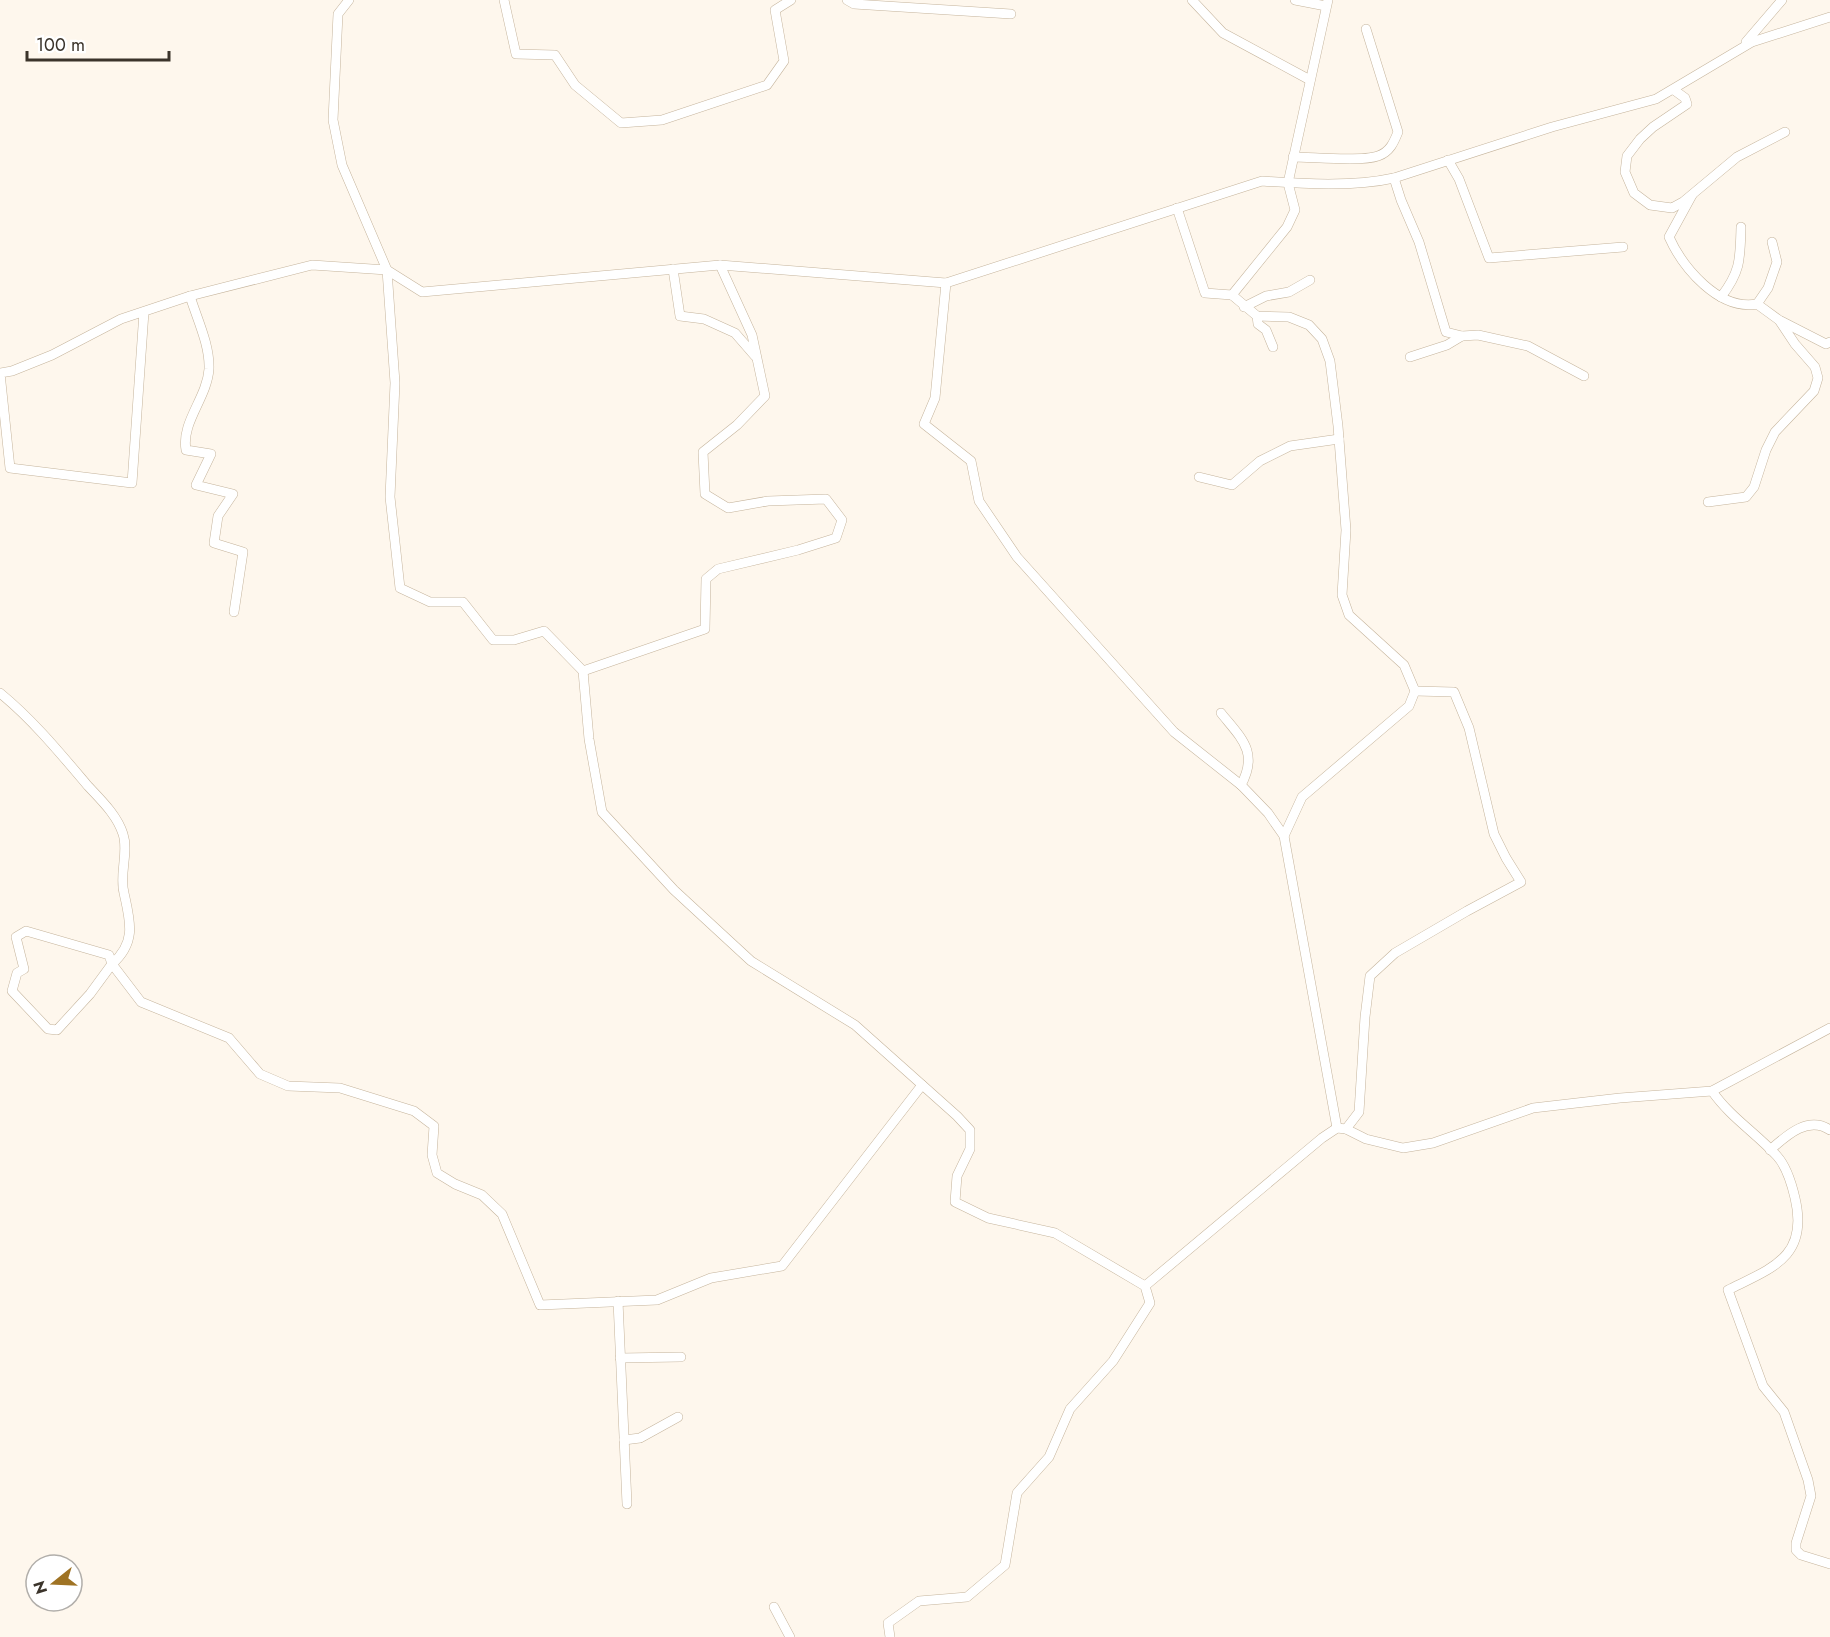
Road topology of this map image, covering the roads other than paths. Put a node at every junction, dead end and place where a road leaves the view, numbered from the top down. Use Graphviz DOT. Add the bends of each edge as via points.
graph roads {
  1 [pos="348,0"];
  2 [pos="504,0"];
  3 [pos="791,0"];
  4 [pos="847,0"];
  5 [pos="1192,0"];
  6 [pos="1295,0"];
  7 [pos="1782,0"];
  8 [pos="1327,3"];
  9 [pos="1011,14"];
  10 [pos="1830,17"];
  11 [pos="1366,29"];
  12 [pos="1739,51"];
  13 [pos="1310,80"];
  14 [pos="1674,90"];
  15 [pos="1785,132"];
  16 [pos="1293,157"];
  17 [pos="1448,160"];
  18 [pos="1394,178"];
  19 [pos="1288,183"];
  20 [pos="1692,195"];
  21 [pos="1178,208"];
  22 [pos="1741,227"];
  23 [pos="1772,242"];
  24 [pos="1623,247"];
  25 [pos="720,265"];
  26 [pos="673,269"];
  27 [pos="387,270"];
  28 [pos="1310,280"];
  29 [pos="946,283"];
  30 [pos="1232,295"];
  31 [pos="190,296"];
  32 [pos="1721,297"];
  33 [pos="1757,304"];
  34 [pos="1244,307"];
  35 [pos="144,312"];
  36 [pos="1257,316"];
  37 [pos="1779,320"];
  38 [pos="1462,336"];
  39 [pos="1830,342"];
  40 [pos="1273,347"];
  41 [pos="757,357"];
  42 [pos="1410,357"];
  43 [pos="1584,376"];
  44 [pos="1339,439"];
  45 [pos="1199,477"];
  46 [pos="1708,502"];
  47 [pos="234,612"];
  48 [pos="583,671"];
  49 [pos="1415,691"];
  50 [pos="0,693"];
  51 [pos="1221,713"];
  52 [pos="1241,785"];
  53 [pos="1284,836"];
  54 [pos="112,964"];
  55 [pos="1830,1028"];
  56 [pos="922,1085"];
  57 [pos="1712,1091"];
  58 [pos="1341,1129"];
  59 [pos="1830,1130"];
  60 [pos="1770,1150"];
  61 [pos="1145,1286"];
  62 [pos="618,1301"];
  63 [pos="681,1357"];
  64 [pos="620,1358"];
  65 [pos="678,1417"];
  66 [pos="624,1440"];
  67 [pos="627,1504"];
  68 [pos="1830,1564"];
  69 [pos="774,1607"];
  70 [pos="790,1637"];
  71 [pos="890,1637"];
  1 -- 27 [label="street" via="338,14 333,120 342,165"];
  2 -- 3 [label="street" via="516,54 555,55 575,85 621,123 662,120 767,85 784,61 775,10"];
  4 -- 9 [label="street" via="854,4"];
  5 -- 13 [label="street" via="1223,33"];
  6 -- 8 [label="street"];
  7 -- 12 [label="street"];
  8 -- 13 [label="street"];
  10 -- 12 [label="street" via="1752,42"];
  11 -- 16 [label="street" via="1398,132 1392,146 1379,156 1364,158"];
  12 -- 14 [label="street"];
  13 -- 16 [label="street"];
  14 -- 17 [label="street" via="1656,99"];
  14 -- 20 [label="street" via="1687,104 1640,139 1627,156 1625,172 1634,193 1650,205 1672,208"];
  15 -- 20 [label="street" via="1737,157"];
  16 -- 19 [label="street"];
  17 -- 18 [label="street"];
  17 -- 24 [label="street" via="1489,258"];
  18 -- 19 [label="street" via="1375,182"];
  18 -- 38 [label="street" via="1419,242 1446,332"];
  19 -- 21 [label="street" via="1262,181"];
  19 -- 30 [label="street" via="1294,210 1287,227"];
  20 -- 32 [label="street" via="1669,237 1697,278"];
  21 -- 29 [label="street"];
  21 -- 30 [label="street" via="1205,293"];
  22 -- 32 [label="street" via="1738,270"];
  23 -- 33 [label="street" via="1777,262 1768,288"];
  25 -- 26 [label="street"];
  25 -- 29 [label="street"];
  25 -- 41 [label="street" via="752,335"];
  26 -- 27 [label="street" via="422,292"];
  26 -- 41 [label="street" via="680,316 704,319 735,333"];
  27 -- 31 [label="street" via="312,265"];
  27 -- 48 [label="street" via="395,383 390,497 400,588 430,602 463,602 493,640 514,640 544,631"];
  28 -- 34 [label="street" via="1289,292 1266,296"];
  29 -- 52 [label="street" via="935,398 924,424 971,461 979,501 1017,557 1174,732"];
  30 -- 34 [label="street"];
  31 -- 35 [label="street"];
  31 -- 47 [label="street" via="209,355 209,371 184,438 186,450 211,454 196,485 233,494 218,516 214,543 243,552"];
  32 -- 33 [label="street" via="1745,306"];
  33 -- 37 [label="street"];
  34 -- 36 [label="street"];
  35 -- 35 [label="street" via="121,319 52,355 0,373 10,468 132,483"];
  36 -- 40 [label="street"];
  36 -- 44 [label="street" via="1289,317 1308,325 1322,339 1330,361"];
  37 -- 39 [label="street" via="1826,344"];
  37 -- 46 [label="street" via="1815,367 1818,378 1814,391 1775,432 1754,487 1746,497"];
  38 -- 42 [label="street"];
  38 -- 43 [label="street" via="1478,334 1528,346"];
  41 -- 48 [label="street" via="765,396 703,452 705,494 728,507 768,501 826,500 842,520 836,538 718,569 706,579 705,628"];
  44 -- 45 [label="street" via="1290,446 1260,461 1232,485"];
  44 -- 49 [label="street" via="1346,530 1342,595 1349,615 1404,665"];
  48 -- 56 [label="street" via="589,739 602,812 674,890 751,961 855,1024"];
  49 -- 53 [label="street" via="1408,706 1302,797"];
  49 -- 58 [label="street" via="1454,692 1469,728 1494,834 1521,882 1395,953 1370,976 1359,1112"];
  50 -- 54 [label="street" via="25,713 70,764 112,813 123,834 124,892 131,929 124,953"];
  51 -- 52 [label="street" via="1247,745 1248,772"];
  52 -- 53 [label="street"];
  53 -- 58 [label="street"];
  54 -- 54 [label="street" via="57,1030 48,1029 12,991 17,973 24,969 16,937 26,931 109,955"];
  54 -- 62 [label="street" via="141,1002 229,1038 260,1074 288,1086 340,1088 414,1112 434,1126 432,1155 437,1173 482,1195 502,1214 540,1305"];
  55 -- 57 [label="street"];
  56 -- 61 [label="street" via="970,1130 970,1149 957,1176 955,1202 988,1218 1055,1233"];
  56 -- 62 [label="street" via="782,1266 711,1278 657,1300"];
  57 -- 58 [label="street" via="1533,1108 1433,1143 1403,1148"];
  57 -- 60 [label="street" via="1724,1109"];
  58 -- 61 [label="street" via="1322,1138"];
  59 -- 60 [label="street" via="1815,1124 1798,1128"];
  60 -- 68 [label="street" via="1780,1159 1793,1186 1799,1232 1793,1247 1775,1267 1728,1290 1763,1386 1784,1412 1808,1480 1810,1496 1796,1550"];
  61 -- 71 [label="street" via="1150,1303 1113,1361 1070,1409 1049,1456 1017,1493 1005,1565 967,1597 919,1601 888,1623"];
  62 -- 64 [label="street"];
  63 -- 64 [label="street"];
  64 -- 66 [label="street"];
  65 -- 66 [label="street" via="640,1438"];
  66 -- 67 [label="street"];
  69 -- 70 [label="street"];
}
